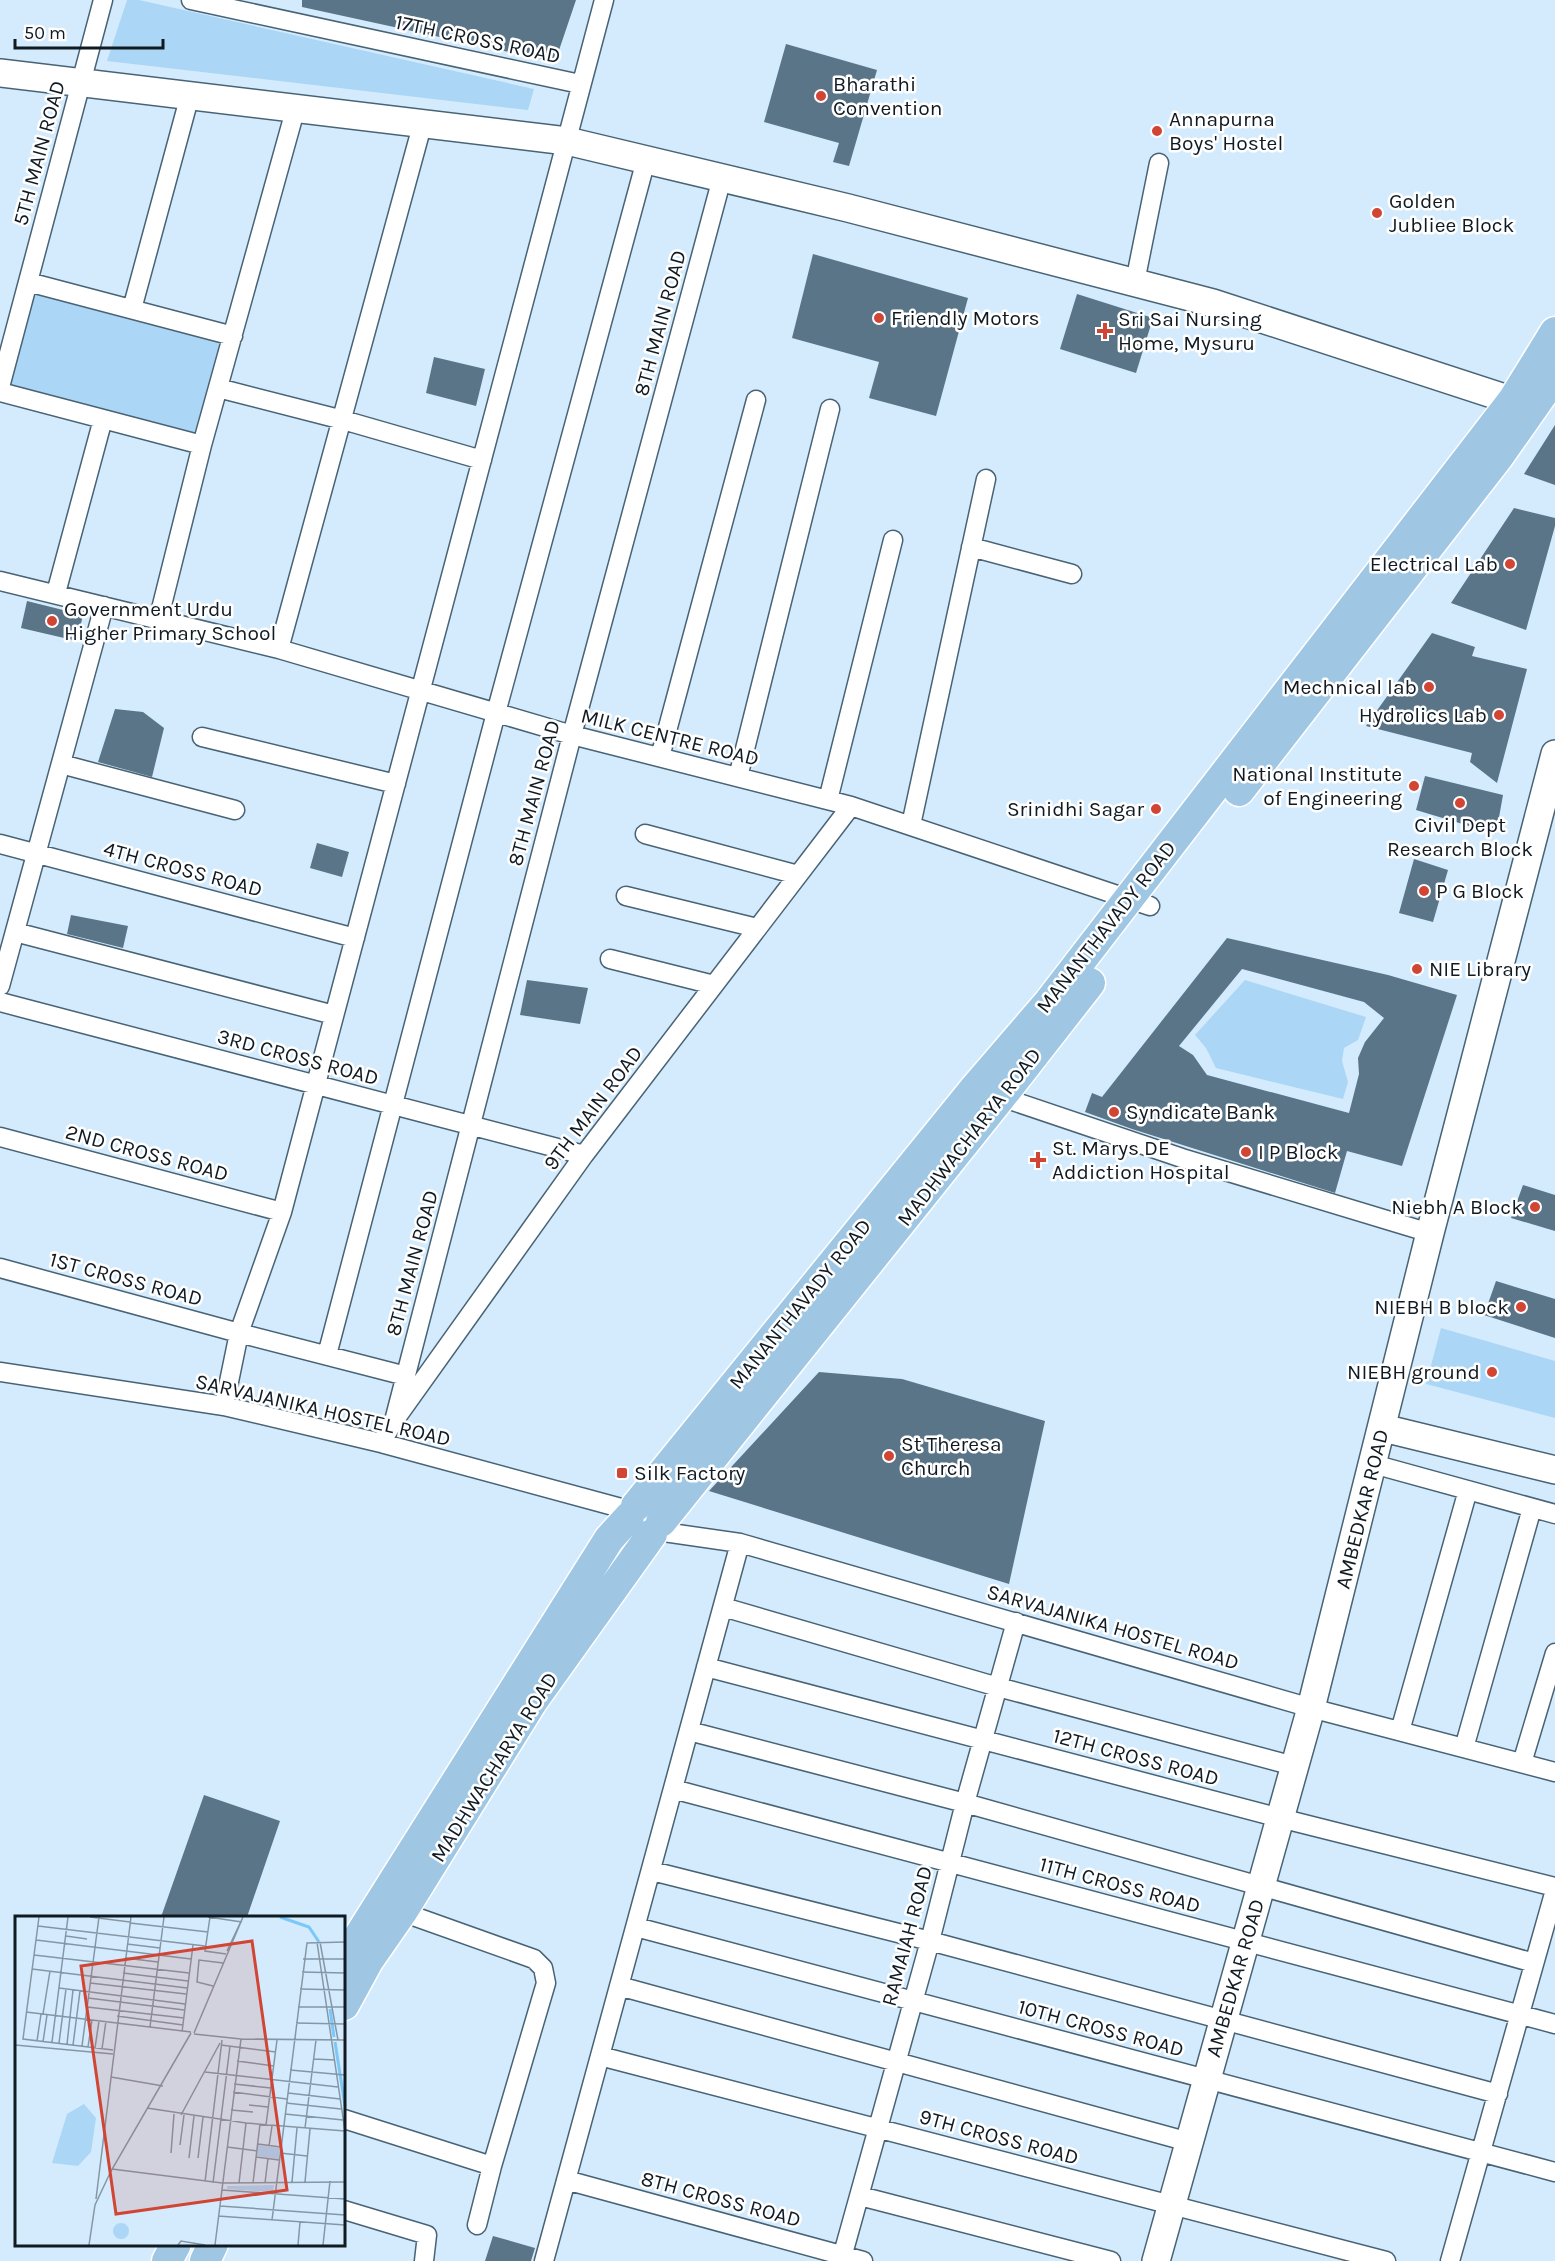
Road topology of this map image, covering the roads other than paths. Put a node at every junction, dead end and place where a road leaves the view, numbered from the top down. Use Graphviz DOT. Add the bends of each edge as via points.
graph roads {
  1 [pos="103,0"];
  2 [pos="191,0"];
  3 [pos="604,0"];
  4 [pos="0,72"];
  5 [pos="81,82"];
  6 [pos="580,84"];
  7 [pos="190,95"];
  8 [pos="296,107"];
  9 [pos="423,122"];
  10 [pos="567,141"];
  11 [pos="646,160"];
  12 [pos="1159,163"];
  13 [pos="722,178"];
  14 [pos="28,282"];
  15 [pos="1135,282"];
  16 [pos="132,309"];
  17 [pos="1555,332"];
  18 [pos="7,335"];
  19 [pos="233,336"];
  20 [pos="1555,376"];
  21 [pos="0,387"];
  22 [pos="218,388"];
  23 [pos="0,392"];
  24 [pos="756,400"];
  25 [pos="1523,404"];
  26 [pos="830,409"];
  27 [pos="103,419"];
  28 [pos="343,420"];
  29 [pos="202,445"];
  30 [pos="482,459"];
  31 [pos="986,478"];
  32 [pos="893,540"];
  33 [pos="971,548"];
  34 [pos="1072,574"];
  35 [pos="0,581"];
  36 [pos="56,593"];
  37 [pos="104,606"];
  38 [pos="158,621"];
  39 [pos="279,649"];
  40 [pos="420,690"];
  41 [pos="496,713"];
  42 [pos="572,735"];
  43 [pos="202,736"];
  44 [pos="1555,754"];
  45 [pos="660,757"];
  46 [pos="61,764"];
  47 [pos="738,777"];
  48 [pos="396,784"];
  49 [pos="828,800"];
  50 [pos="850,806"];
  51 [pos="235,810"];
  52 [pos="911,825"];
  53 [pos="645,834"];
  54 [pos="0,844"];
  55 [pos="36,853"];
  56 [pos="798,875"];
  57 [pos="626,896"];
  58 [pos="1140,902"];
  59 [pos="757,928"];
  60 [pos="15,932"];
  61 [pos="355,938"];
  62 [pos="610,959"];
  63 [pos="714,985"];
  64 [pos="0,986"];
  65 [pos="0,1002"];
  66 [pos="334,1015"];
  67 [pos="316,1085"];
  68 [pos="988,1093"];
  69 [pos="393,1105"];
  70 [pos="472,1125"];
  71 [pos="0,1137"];
  72 [pos="584,1155"];
  73 [pos="282,1212"];
  74 [pos="1430,1233"];
  75 [pos="0,1268"];
  76 [pos="239,1333"];
  77 [pos="327,1355"];
  78 [pos="0,1371"];
  79 [pos="406,1376"];
  80 [pos="224,1406"];
  81 [pos="394,1421"];
  82 [pos="1383,1428"];
  83 [pos="381,1443"];
  84 [pos="1373,1464"];
  85 [pos="1555,1470"];
  86 [pos="1468,1490"];
  87 [pos="1532,1508"];
  88 [pos="1555,1514"];
  89 [pos="645,1520"];
  90 [pos="741,1543"];
  91 [pos="723,1607"];
  92 [pos="1016,1622"];
  93 [pos="1555,1653"];
  94 [pos="706,1667"];
  95 [pos="998,1687"];
  96 [pos="1311,1708"];
  97 [pos="689,1731"];
  98 [pos="1400,1731"];
  99 [pos="983,1740"];
  100 [pos="1464,1748"];
  101 [pos="1522,1763"];
  102 [pos="1294,1766"];
  103 [pos="1555,1772"];
  104 [pos="673,1789"];
  105 [pos="965,1803"];
  106 [pos="1280,1818"];
  107 [pos="950,1863"];
  108 [pos="652,1871"];
  109 [pos="1261,1885"];
  110 [pos="1555,1889"];
  111 [pos="402,1912"];
  112 [pos="636,1927"];
  113 [pos="930,1941"];
  114 [pos="1245,1942"];
  115 [pos="345,1958"];
  116 [pos="1534,1963"];
  117 [pos="619,1986"];
  118 [pos="912,2001"];
  119 [pos="345,2003"];
  120 [pos="1520,2015"];
  121 [pos="1224,2019"];
  122 [pos="1555,2024"];
  123 [pos="600,2056"];
  124 [pos="896,2062"];
  125 [pos="1207,2079"];
  126 [pos="1498,2094"];
  127 [pos="345,2119"];
  128 [pos="878,2128"];
  129 [pos="1189,2142"];
  130 [pos="1481,2152"];
  131 [pos="492,2166"];
  132 [pos="1555,2172"];
  133 [pos="566,2180"];
  134 [pos="860,2196"];
  135 [pos="1171,2205"];
  136 [pos="345,2210"];
  137 [pos="477,2225"];
  138 [pos="175,2246"];
  139 [pos="212,2246"];
  140 [pos="842,2258"];
  141 [pos="166,2261"];
  142 [pos="205,2261"];
  143 [pos="424,2261"];
  144 [pos="544,2261"];
  145 [pos="863,2261"];
  146 [pos="1111,2261"];
  147 [pos="1156,2261"];
  148 [pos="1386,2261"];
  149 [pos="1450,2261"];
  1 -- 5 [label="street, 5TH MAIN ROAD"];
  2 -- 6 [label="street, 17TH CROSS ROAD"];
  3 -- 6 [label="street"];
  4 -- 5 [label="street"];
  5 -- 7 [label="street"];
  5 -- 14 [label="street, 5TH MAIN ROAD"];
  6 -- 10 [label="street"];
  7 -- 8 [label="street"];
  7 -- 16 [label="street"];
  8 -- 9 [label="street"];
  8 -- 19 [label="street"];
  9 -- 10 [label="street"];
  9 -- 28 [label="street"];
  10 -- 11 [label="street"];
  10 -- 30 [label="street"];
  11 -- 13 [label="street"];
  11 -- 41 [label="street"];
  12 -- 15 [label="street"];
  13 -- 15 [label="street"];
  13 -- 42 [label="street, 8TH MAIN ROAD"];
  14 -- 16 [label="street"];
  14 -- 18 [label="street, 5TH MAIN ROAD"];
  15 -- 25 [label="street" via="1213,303"];
  16 -- 19 [label="street"];
  17 -- 25 [label="main road, MANANTHAVADY ROAD"];
  18 -- 21 [label="street, 5TH MAIN ROAD"];
  19 -- 22 [label="street"];
  20 -- 25 [label="main road"];
  22 -- 28 [label="street"];
  22 -- 29 [label="street"];
  23 -- 27 [label="street"];
  24 -- 45 [label="street"];
  25 -- 58 [label="main road, MANANTHAVADY ROAD"];
  26 -- 47 [label="street"];
  27 -- 29 [label="street"];
  27 -- 36 [label="street"];
  28 -- 30 [label="street"];
  28 -- 39 [label="street"];
  29 -- 38 [label="street"];
  30 -- 40 [label="street"];
  31 -- 33 [label="street"];
  32 -- 49 [label="street"];
  33 -- 34 [label="street"];
  33 -- 52 [label="street"];
  35 -- 36 [label="street, MILK CENTRE ROAD"];
  36 -- 37 [label="street, MILK CENTRE ROAD"];
  37 -- 38 [label="street, MILK CENTRE ROAD"];
  37 -- 46 [label="street"];
  38 -- 39 [label="street, MILK CENTRE ROAD"];
  39 -- 40 [label="street, MILK CENTRE ROAD"];
  40 -- 41 [label="street, MILK CENTRE ROAD"];
  40 -- 48 [label="street"];
  41 -- 42 [label="street, MILK CENTRE ROAD"];
  41 -- 69 [label="street"];
  42 -- 45 [label="street, MILK CENTRE ROAD"];
  42 -- 70 [label="street, 8TH MAIN ROAD"];
  43 -- 48 [label="street"];
  44 -- 74 [label="street, AMBEDKAR ROAD"];
  45 -- 47 [label="street, MILK CENTRE ROAD"];
  46 -- 51 [label="street"];
  46 -- 55 [label="street"];
  47 -- 49 [label="street, MILK CENTRE ROAD"];
  48 -- 61 [label="street"];
  49 -- 50 [label="street, MILK CENTRE ROAD"];
  50 -- 52 [label="street, MILK CENTRE ROAD"];
  50 -- 56 [label="street, 9TH MAIN ROAD"];
  52 -- 58 [label="street, MILK CENTRE ROAD"];
  53 -- 56 [label="street"];
  54 -- 55 [label="street, 4TH CROSS ROAD"];
  55 -- 60 [label="street"];
  55 -- 61 [label="street, 4TH CROSS ROAD"];
  56 -- 59 [label="street, 9TH MAIN ROAD"];
  57 -- 59 [label="street"];
  58 -- 68 [label="main road, MANANTHAVADY ROAD" via="1049,1002"];
  59 -- 63 [label="street, 9TH MAIN ROAD"];
  60 -- 64 [label="street"];
  60 -- 66 [label="street"];
  61 -- 66 [label="street"];
  62 -- 63 [label="street"];
  63 -- 72 [label="street, 9TH MAIN ROAD"];
  65 -- 67 [label="street, 3RD CROSS ROAD"];
  66 -- 67 [label="street"];
  67 -- 69 [label="street, 3RD CROSS ROAD"];
  67 -- 73 [label="street"];
  68 -- 74 [label="street" via="1182,1158"];
  68 -- 89 [label="main road, MANANTHAVADY ROAD"];
  69 -- 70 [label="street, 3RD CROSS ROAD"];
  69 -- 77 [label="street"];
  70 -- 72 [label="street, 3RD CROSS ROAD"];
  70 -- 79 [label="street, 8TH MAIN ROAD"];
  71 -- 73 [label="street, 2ND CROSS ROAD"];
  72 -- 81 [label="street, 9TH MAIN ROAD"];
  73 -- 76 [label="street"];
  74 -- 82 [label="street, AMBEDKAR ROAD"];
  75 -- 76 [label="street, 1ST CROSS ROAD"];
  76 -- 77 [label="street, 1ST CROSS ROAD"];
  76 -- 80 [label="street"];
  77 -- 79 [label="street, 1ST CROSS ROAD"];
  78 -- 80 [label="street, SARVAJANIKA HOSTEL ROAD"];
  79 -- 81 [label="street, 8TH MAIN ROAD"];
  80 -- 83 [label="street, SARVAJANIKA HOSTEL ROAD"];
  81 -- 83 [label="street, 9TH MAIN ROAD"];
  82 -- 84 [label="street, AMBEDKAR ROAD"];
  82 -- 85 [label="street"];
  83 -- 89 [label="street, SARVAJANIKA HOSTEL ROAD"];
  84 -- 86 [label="street"];
  84 -- 96 [label="street, AMBEDKAR ROAD"];
  86 -- 87 [label="street"];
  86 -- 98 [label="street"];
  87 -- 88 [label="street"];
  87 -- 100 [label="street"];
  89 -- 90 [label="street, SARVAJANIKA HOSTEL ROAD"];
  89 -- 111 [label="main road, MADHWACHARYA ROAD"];
  89 -- 115 [label="main road, MANANTHAVADY ROAD" via="609,1539"];
  90 -- 91 [label="street"];
  90 -- 92 [label="street, SARVAJANIKA HOSTEL ROAD"];
  91 -- 94 [label="street"];
  91 -- 95 [label="street"];
  92 -- 95 [label="street, RAMAIAH ROAD"];
  92 -- 96 [label="street, SARVAJANIKA HOSTEL ROAD"];
  93 -- 101 [label="street"];
  94 -- 97 [label="street"];
  94 -- 99 [label="street, 12TH CROSS ROAD"];
  95 -- 99 [label="street, RAMAIAH ROAD"];
  95 -- 102 [label="street"];
  96 -- 98 [label="street, SARVAJANIKA HOSTEL ROAD"];
  96 -- 102 [label="street, AMBEDKAR ROAD"];
  97 -- 104 [label="street"];
  97 -- 105 [label="street"];
  98 -- 100 [label="street, SARVAJANIKA HOSTEL ROAD"];
  99 -- 105 [label="street, RAMAIAH ROAD"];
  99 -- 106 [label="street, 12TH CROSS ROAD"];
  100 -- 101 [label="street, SARVAJANIKA HOSTEL ROAD"];
  101 -- 103 [label="street, SARVAJANIKA HOSTEL ROAD"];
  102 -- 106 [label="street, AMBEDKAR ROAD"];
  104 -- 107 [label="street, 11TH CROSS ROAD"];
  104 -- 108 [label="street"];
  105 -- 107 [label="street, RAMAIAH ROAD"];
  105 -- 109 [label="street"];
  106 -- 109 [label="street, AMBEDKAR ROAD"];
  106 -- 110 [label="street, 12TH CROSS ROAD"];
  107 -- 113 [label="street, RAMAIAH ROAD"];
  107 -- 114 [label="street, 11TH CROSS ROAD"];
  108 -- 112 [label="street"];
  108 -- 113 [label="street"];
  109 -- 114 [label="street, AMBEDKAR ROAD"];
  109 -- 116 [label="street"];
  110 -- 116 [label="street"];
  111 -- 119 [label="main road, MADHWACHARYA ROAD"];
  111 -- 131 [label="street" via="534,1959 543,1968 546,1983"];
  112 -- 117 [label="street"];
  112 -- 118 [label="street, 10TH CROSS ROAD"];
  113 -- 118 [label="street, RAMAIAH ROAD"];
  113 -- 121 [label="street"];
  114 -- 120 [label="street, 11TH CROSS ROAD"];
  114 -- 121 [label="street, AMBEDKAR ROAD"];
  116 -- 120 [label="street"];
  117 -- 123 [label="street"];
  117 -- 124 [label="street"];
  118 -- 124 [label="street, RAMAIAH ROAD"];
  118 -- 125 [label="street, 10TH CROSS ROAD"];
  120 -- 122 [label="street, 11TH CROSS ROAD"];
  120 -- 126 [label="street"];
  121 -- 125 [label="street, AMBEDKAR ROAD"];
  121 -- 126 [label="street"];
  123 -- 128 [label="street, 9TH CROSS ROAD"];
  123 -- 133 [label="street"];
  124 -- 128 [label="street, RAMAIAH ROAD"];
  124 -- 129 [label="street"];
  125 -- 129 [label="street, AMBEDKAR ROAD"];
  125 -- 130 [label="street, 10TH CROSS ROAD"];
  126 -- 130 [label="street"];
  127 -- 131 [label="street"];
  128 -- 134 [label="street, RAMAIAH ROAD"];
  128 -- 135 [label="street, 9TH CROSS ROAD"];
  129 -- 135 [label="street, AMBEDKAR ROAD"];
  130 -- 132 [label="street, 10TH CROSS ROAD"];
  130 -- 149 [label="street"];
  131 -- 137 [label="street"];
  133 -- 140 [label="street, 8TH CROSS ROAD"];
  133 -- 144 [label="street"];
  134 -- 140 [label="street, RAMAIAH ROAD"];
  134 -- 146 [label="street"];
  135 -- 147 [label="street, AMBEDKAR ROAD"];
  135 -- 148 [label="street, 9TH CROSS ROAD"];
  136 -- 143 [label="street" via="427,2235"];
  138 -- 141 [label="main road"];
  139 -- 142 [label="main road"];
  140 -- 145 [label="street, 8TH CROSS ROAD"];
}
